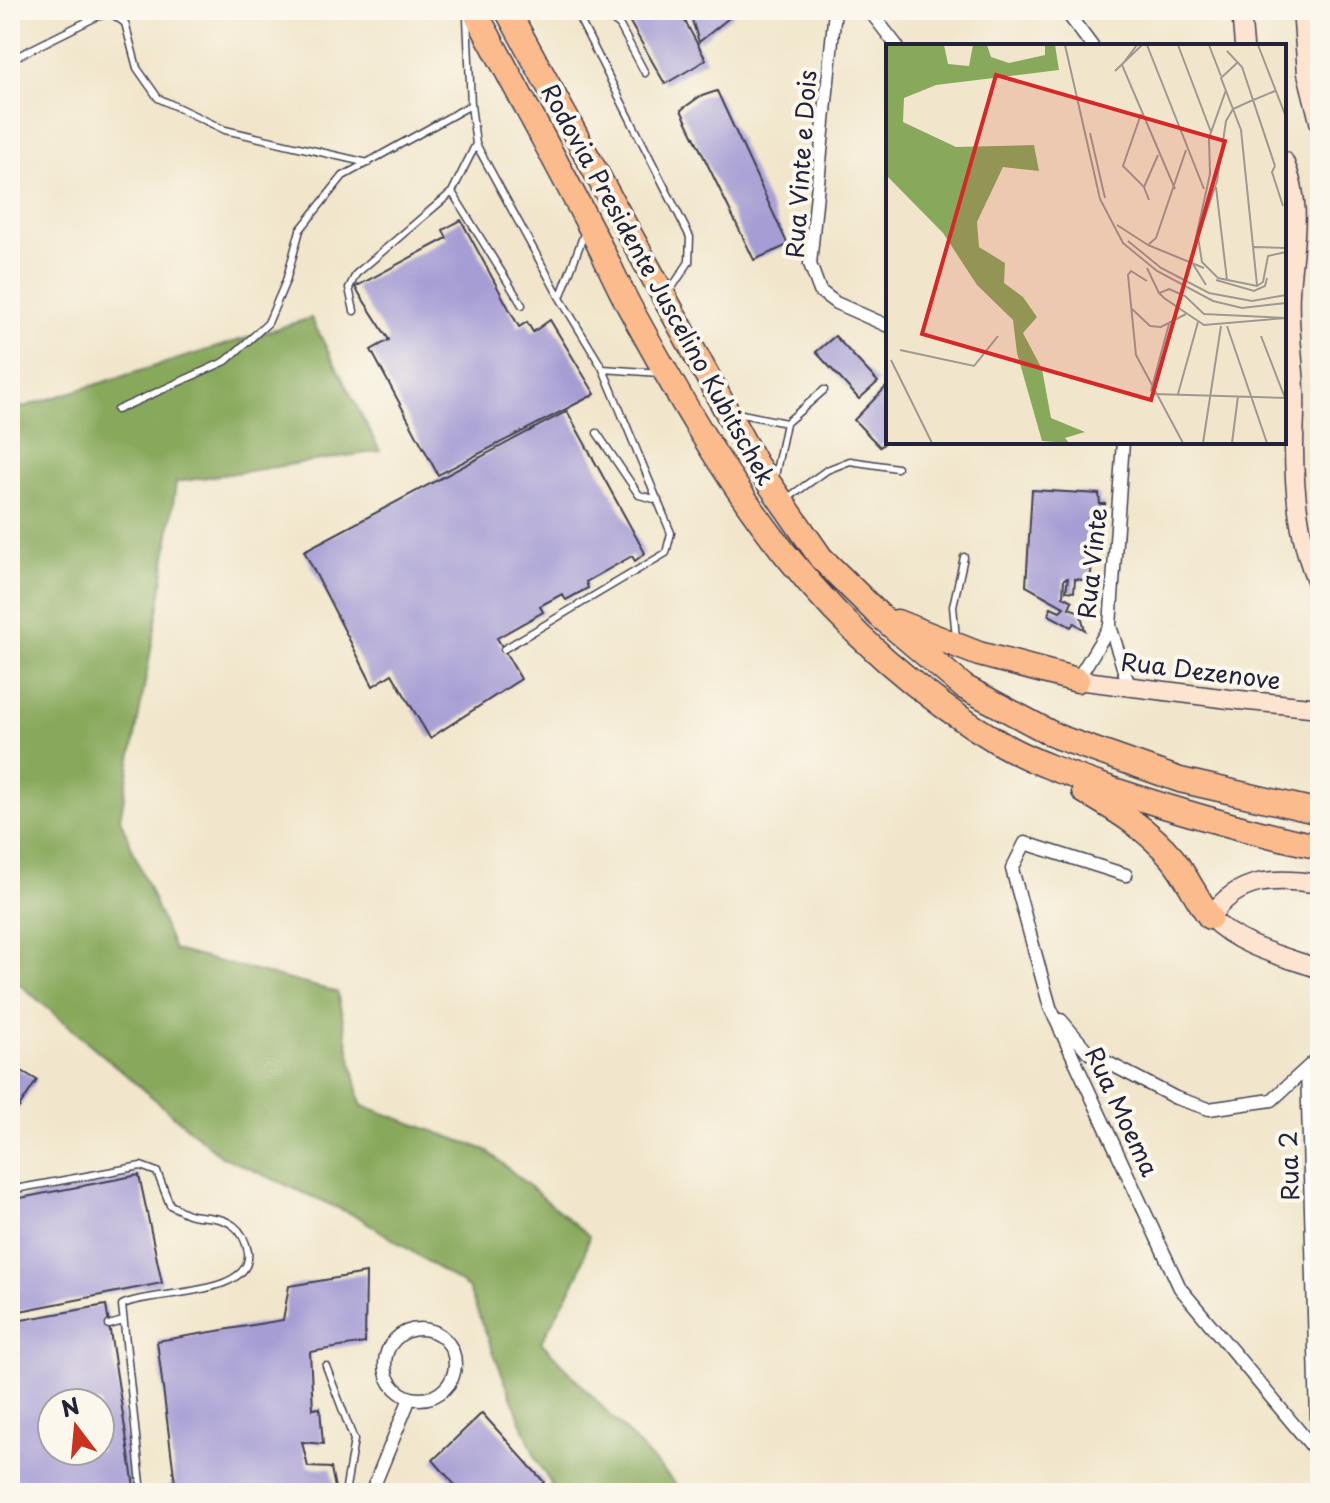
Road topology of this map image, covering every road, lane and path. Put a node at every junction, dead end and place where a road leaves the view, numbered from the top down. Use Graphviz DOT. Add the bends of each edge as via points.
graph roads {
  1 [pos="467,10"];
  2 [pos="474,10"];
  3 [pos="507,10"];
  4 [pos="574,10"];
  5 [pos="835,10"];
  6 [pos="869,10"];
  7 [pos="1065,10"];
  8 [pos="1241,10"];
  9 [pos="1302,10"];
  10 [pos="580,20"];
  11 [pos="895,44"];
  12 [pos="1090,44"];
  13 [pos="1244,44"];
  14 [pos="10,60"];
  15 [pos="645,73"];
  16 [pos="471,105"];
  17 [pos="1320,125"];
  18 [pos="476,144"];
  19 [pos="368,163"];
  20 [pos="1286,168"];
  21 [pos="452,192"];
  22 [pos="588,223"];
  23 [pos="1287,291"];
  24 [pos="560,298"];
  25 [pos="664,298"];
  26 [pos="522,305"];
  27 [pos="354,311"];
  28 [pos="886,325"];
  29 [pos="603,369"];
  30 [pos="667,373"];
  31 [pos="824,390"];
  32 [pos="117,410"];
  33 [pos="726,410"];
  34 [pos="786,423"];
  35 [pos="597,433"];
  36 [pos="1123,444"];
  37 [pos="897,468"];
  38 [pos="777,494"];
  39 [pos="658,500"];
  40 [pos="964,557"];
  41 [pos="1320,589"];
  42 [pos="880,616"];
  43 [pos="1110,626"];
  44 [pos="957,646"];
  45 [pos="504,649"];
  46 [pos="1077,680"];
  47 [pos="1129,686"];
  48 [pos="1320,708"];
  49 [pos="1006,747"];
  50 [pos="1320,812"];
  51 [pos="1320,847"];
  52 [pos="1126,875"];
  53 [pos="1320,884"];
  54 [pos="1210,917"];
  55 [pos="1320,969"];
  56 [pos="1050,1007"];
  57 [pos="1320,1056"];
  58 [pos="1307,1069"];
  59 [pos="10,1190"];
  60 [pos="123,1321"];
  61 [pos="109,1325"];
  62 [pos="326,1366"];
  63 [pos="410,1398"];
  64 [pos="1319,1455"];
  65 [pos="142,1493"];
  66 [pos="345,1493"];
  67 [pos="371,1493"];
  1 -- 16 [label="lane"];
  2 -- 22 [label="highway, Rodovia Presidente Juscelino Kubitschek"];
  3 -- 25 [label="highway, Rodovia Presidente Juscelino Kubitschek"];
  4 -- 10 [label="lane"];
  5 -- 28 [label="street, Rua Vinte e Dois" via="810,264 820,291"];
  6 -- 11 [label="street"];
  7 -- 12 [label="street"];
  8 -- 13 [label="main road"];
  9 -- 17 [label="main road" via="1307,73"];
  10 -- 15 [label="lane" via="602,12 620,26"];
  10 -- 25 [label="lane" via="690,237 689,262"];
  14 -- 19 [label="lane" via="111,13 125,23 137,68 158,98 225,130"];
  16 -- 18 [label="lane"];
  16 -- 19 [label="lane"];
  18 -- 21 [label="lane"];
  18 -- 24 [label="lane"];
  19 -- 32 [label="lane" via="343,176 300,230 268,323 226,361"];
  20 -- 23 [label="main road" via="1296,200 1297,231"];
  21 -- 26 [label="lane"];
  21 -- 27 [label="lane" via="356,274 349,288"];
  22 -- 24 [label="lane"];
  22 -- 30 [label="highway, Rodovia Presidente Juscelino Kubitschek"];
  23 -- 41 [label="main road" via="1296,501 1304,549"];
  24 -- 29 [label="lane"];
  25 -- 33 [label="highway, Rodovia Presidente Juscelino Kubitschek"];
  29 -- 30 [label="lane"];
  29 -- 39 [label="lane"];
  30 -- 49 [label="highway, Rodovia Presidente Juscelino Kubitschek" via="747,505 822,599 889,663"];
  31 -- 34 [label="lane"];
  33 -- 34 [label="lane"];
  33 -- 38 [label="highway, Rodovia Presidente Juscelino Kubitschek"];
  34 -- 38 [label="lane"];
  35 -- 39 [label="lane" via="639,495"];
  36 -- 43 [label="street, Rua Vinte"];
  37 -- 38 [label="lane" via="850,461"];
  38 -- 42 [label="highway, Rodovia Presidente Juscelino Kubitschek" via="821,558"];
  39 -- 45 [label="lane" via="671,533 666,553"];
  40 -- 44 [label="lane" via="953,606"];
  42 -- 44 [label="highway"];
  42 -- 50 [label="highway, Rodovia Presidente Juscelino Kubitschek" via="964,687 1058,737 1180,780"];
  43 -- 46 [label="street, Rua Vinte"];
  43 -- 47 [label="street"];
  44 -- 46 [label="highway"];
  46 -- 47 [label="main road, Rua Dezenove"];
  47 -- 48 [label="main road, Rua Dezenove"];
  49 -- 51 [label="highway, Rodovia Presidente Juscelino Kubitschek" via="1162,806"];
  49 -- 54 [label="highway" via="1144,830 1175,862"];
  52 -- 56 [label="street, Rua Moema" via="1025,843 1012,869"];
  53 -- 54 [label="main road" via="1274,879 1254,884 1223,899"];
  54 -- 55 [label="main road" via="1241,941"];
  56 -- 58 [label="street" via="1089,1053 1209,1109 1272,1100"];
  56 -- 64 [label="street, Rua Moema" via="1180,1288"];
  57 -- 58 [label="street"];
  58 -- 64 [label="street, Rua 2"];
  59 -- 60 [label="lane" via="141,1166 157,1172 170,1205 191,1215 213,1216 244,1236 249,1256 243,1272 227,1284 123,1303"];
  60 -- 61 [label="lane"];
  60 -- 65 [label="lane"];
  62 -- 66 [label="lane" via="354,1440"];
  63 -- 63 [label="street" via="433,1398 455,1372 446,1340 425,1329 402,1334 384,1363 391,1385"];
  63 -- 67 [label="street"];
}
